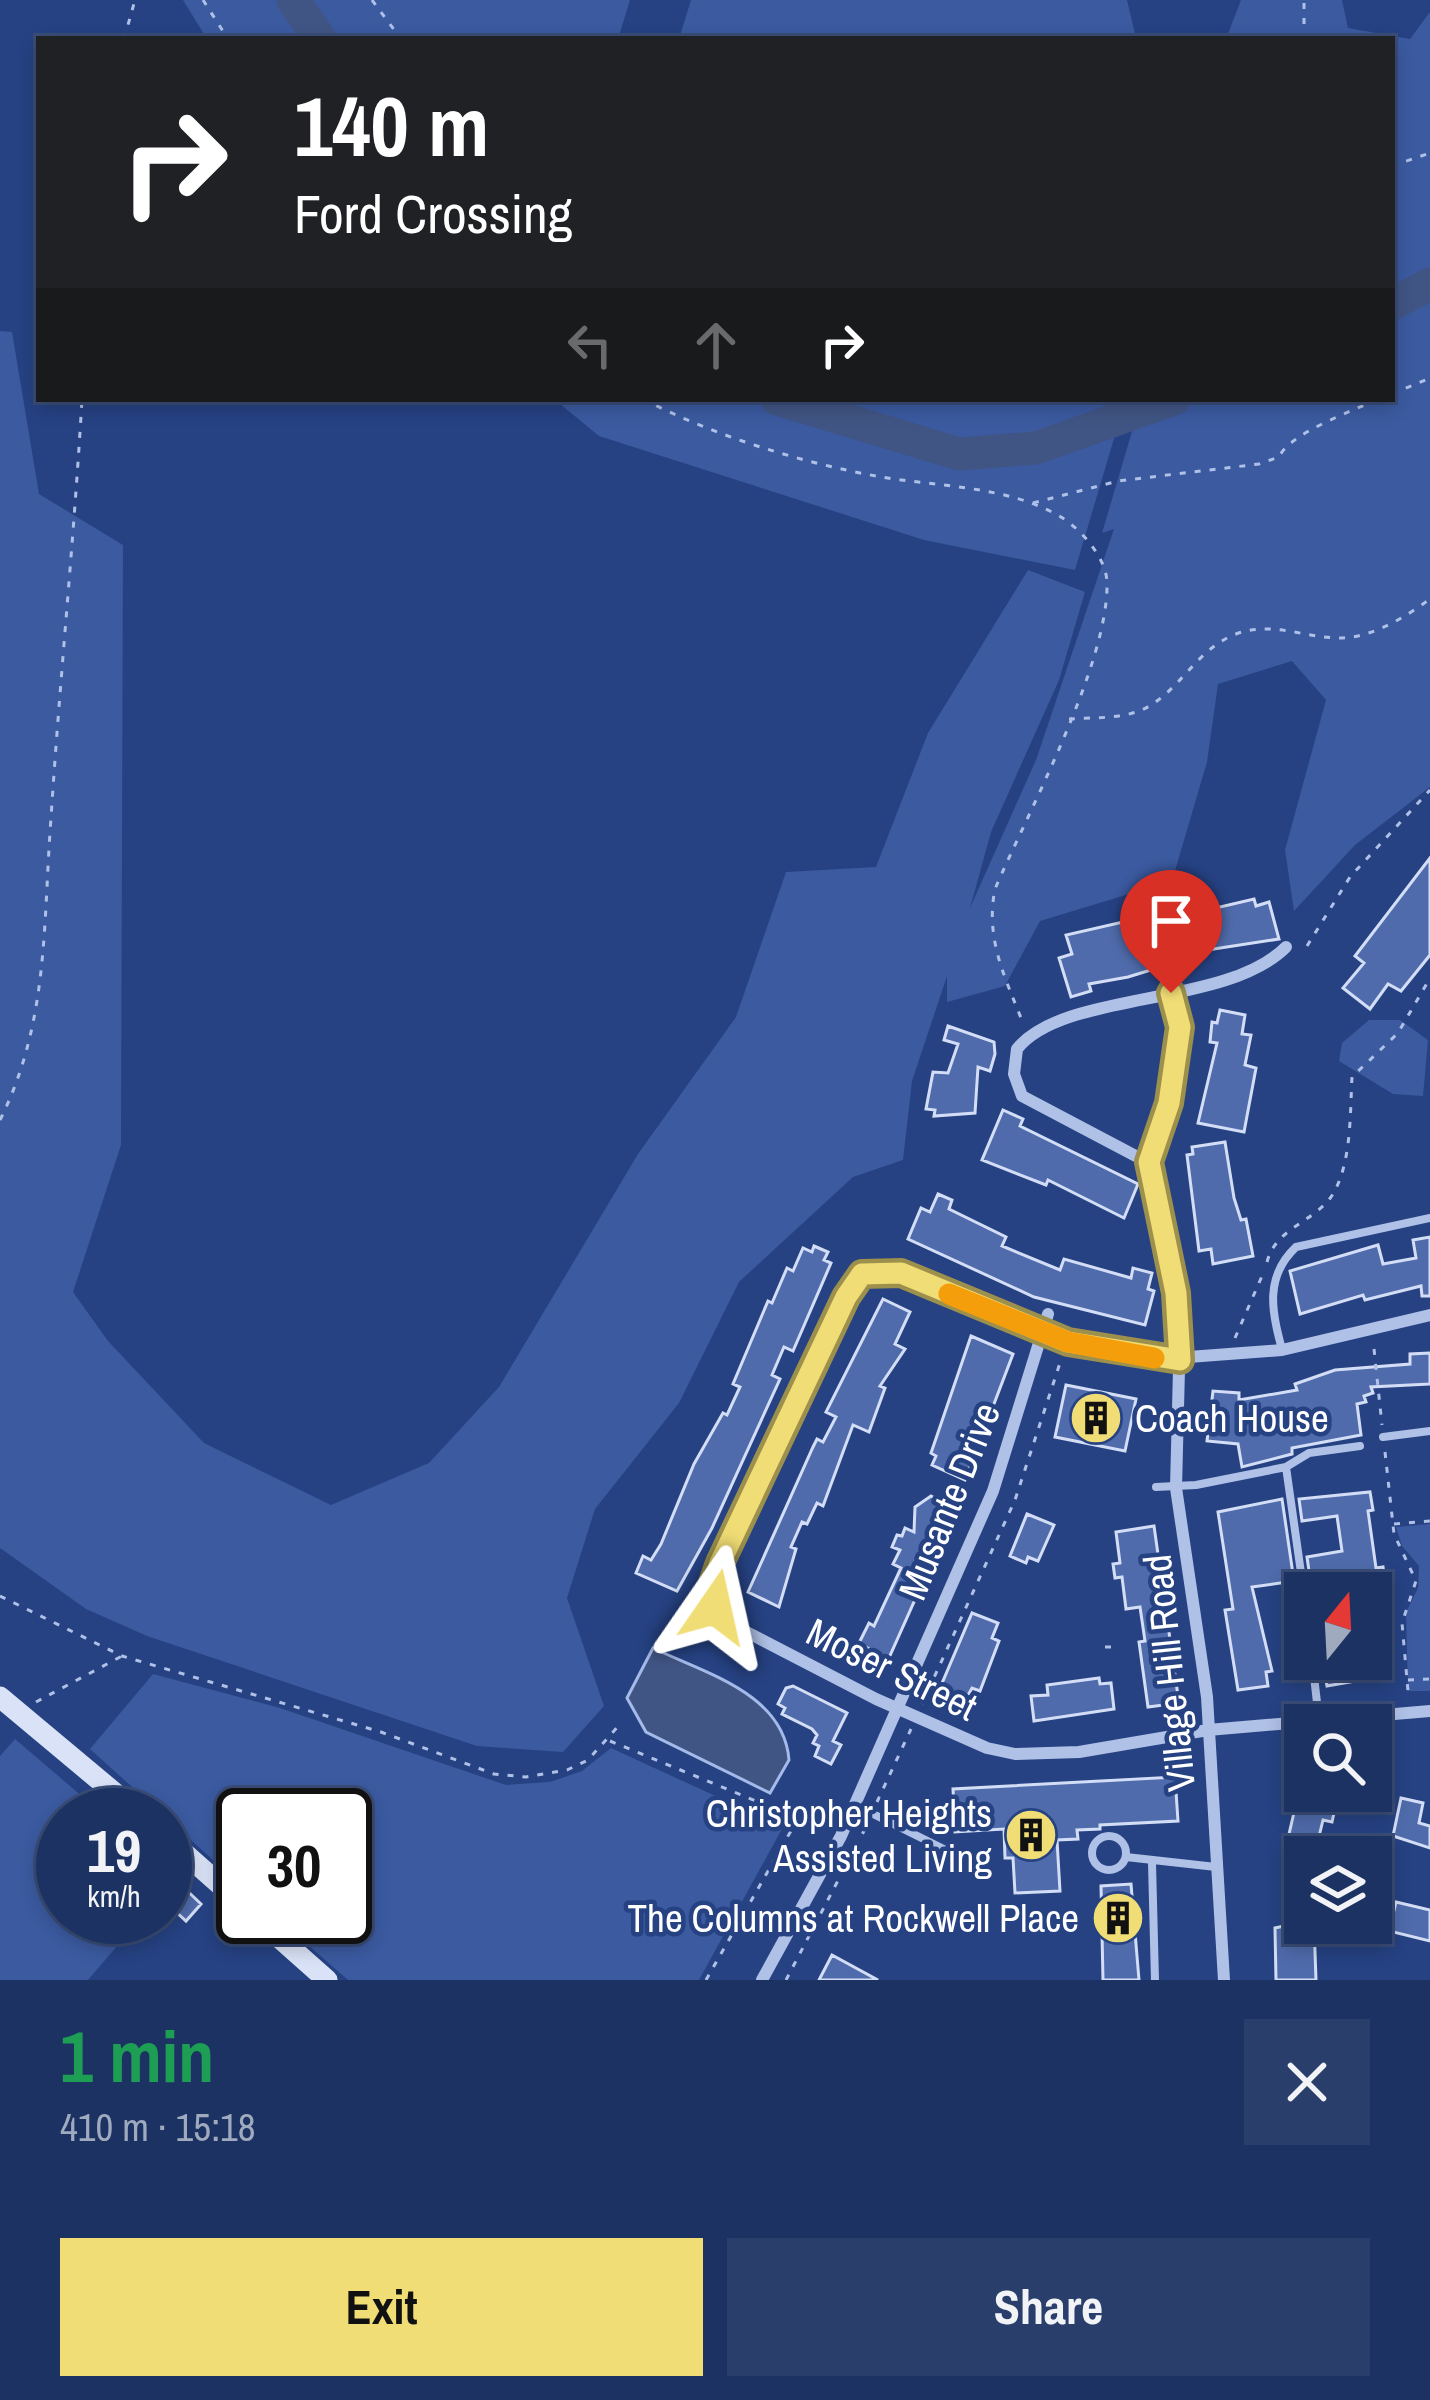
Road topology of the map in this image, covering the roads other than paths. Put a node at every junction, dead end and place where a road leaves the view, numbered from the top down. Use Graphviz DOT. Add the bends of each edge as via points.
graph roads {
  1 [pos="1286,947"];
  2 [pos="1171,993"];
  3 [pos="1149,1162"];
  4 [pos="1430,1218"];
  5 [pos="1048,1314"];
  6 [pos="1430,1315"];
  7 [pos="1042,1334"];
  8 [pos="1282,1350"];
  9 [pos="1180,1360"];
  10 [pos="1430,1431"];
  11 [pos="1383,1437"];
  12 [pos="1360,1446"];
  13 [pos="1286,1467"];
  14 [pos="1156,1487"];
  15 [pos="1176,1488"];
  16 [pos="1301,1572"];
  17 [pos="0,1697"];
  18 [pos="894,1707"];
  19 [pos="1430,1711"];
  20 [pos="1392,1714"];
  21 [pos="1284,1723"];
  22 [pos="1208,1730"];
  23 [pos="109,1788"];
  24 [pos="855,1804"];
  25 [pos="1126,1857"];
  26 [pos="192,1860"];
  27 [pos="1152,1863"];
  28 [pos="978,1866"];
  29 [pos="1217,1867"];
  30 [pos="216,1881"];
  31 [pos="286,1944"];
  32 [pos="327,1980"];
  33 [pos="762,1980"];
  34 [pos="1155,1980"];
  35 [pos="1223,1980"];
  1 -- 2 [label="street" via="1256,969"];
  2 -- 3 [label="street" via="1180,1027 1169,1103"];
  2 -- 3 [label="street" via="1047,1023 1030,1033 1016,1062 1022,1096"];
  3 -- 9 [label="street, Village Hill Road" via="1176,1293"];
  4 -- 8 [label="lane" via="1296,1247 1275,1274 1272,1294"];
  5 -- 7 [label="street, Musante Drive"];
  6 -- 8 [label="street"];
  7 -- 9 [label="street"];
  7 -- 18 [label="street, Musante Drive" via="993,1491"];
  7 -- 18 [label="street, Moser Street" via="901,1273 870,1269 846,1297 712,1586 728,1622"];
  8 -- 9 [label="street"];
  9 -- 15 [label="street, Village Hill Road"];
  10 -- 11 [label="lane"];
  12 -- 13 [label="lane" via="1309,1453"];
  13 -- 15 [label="lane"];
  13 -- 16 [label="lane"];
  14 -- 15 [label="lane"];
  15 -- 22 [label="street, Village Hill Road"];
  17 -- 23 [label="street"];
  18 -- 22 [label="street, Moser Street" via="1015,1754"];
  18 -- 24 [label="street, Musante Drive"];
  19 -- 20 [label="street, Moser Street"];
  21 -- 22 [label="street, Moser Street"];
  22 -- 29 [label="street, Village Hill Road"];
  24 -- 28 [label="lane"];
  24 -- 33 [label="street, Musante Drive"];
  25 -- 25 [label="lane" via="1116,1838 1099,1839 1093,1849 1106,1870"];
  25 -- 27 [label="lane"];
  26 -- 30 [label="street"];
  27 -- 29 [label="lane"];
  27 -- 34 [label="lane"];
  29 -- 35 [label="street, Village Hill Road"];
  31 -- 32 [label="street"];
}
